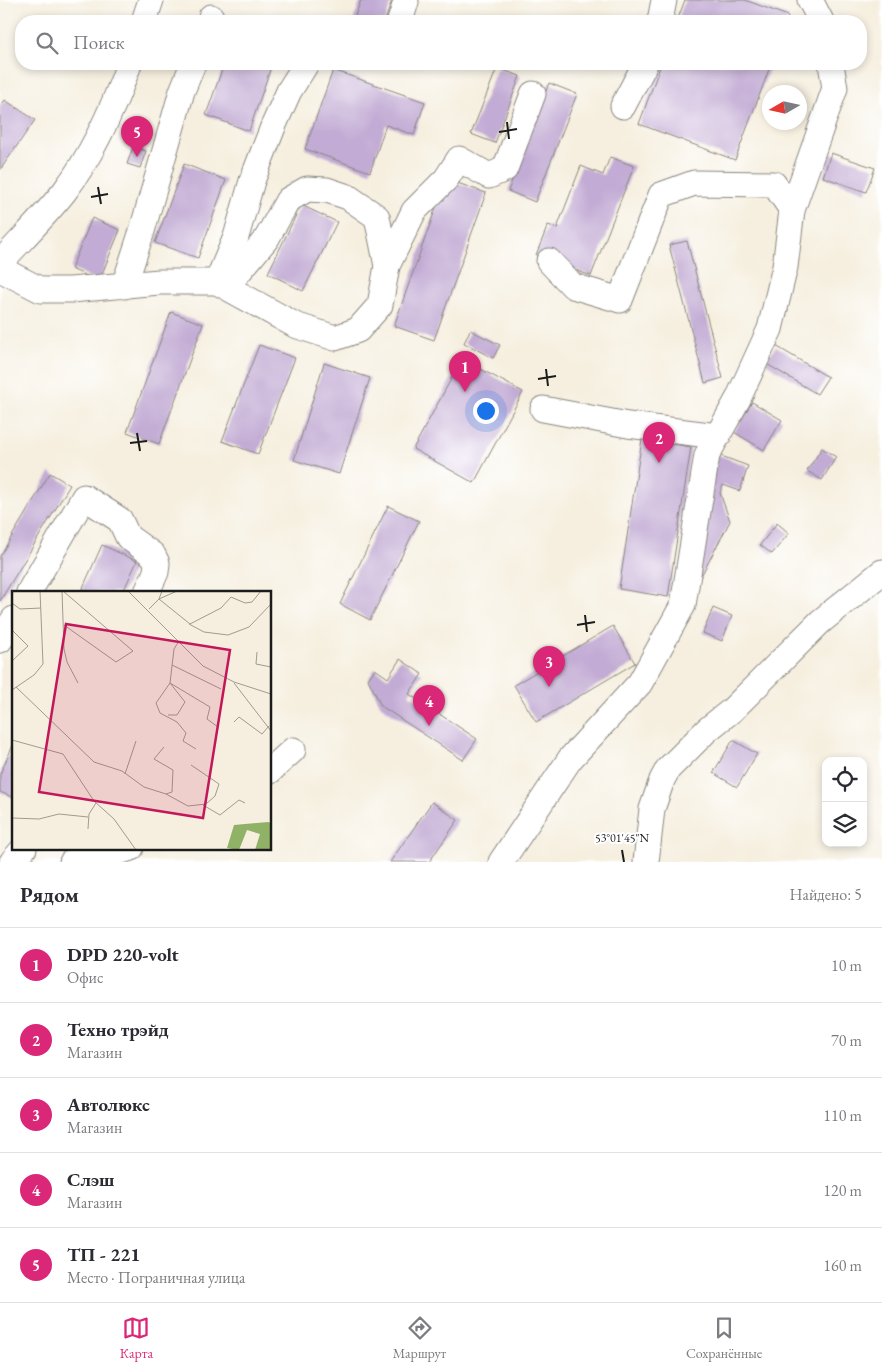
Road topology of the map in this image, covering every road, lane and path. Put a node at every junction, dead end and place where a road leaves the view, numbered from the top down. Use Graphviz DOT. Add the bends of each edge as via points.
graph roads {
  1 [pos="151,0"];
  2 [pos="664,0"];
  3 [pos="146,15"];
  4 [pos="661,15"];
  5 [pos="127,70"];
  6 [pos="191,70"];
  7 [pos="302,70"];
  8 [pos="642,70"];
  9 [pos="832,70"];
  10 [pos="533,94"];
  11 [pos="623,106"];
  12 [pos="792,210"];
  13 [pos="414,211"];
  14 [pos="377,217"];
  15 [pos="549,261"];
  16 [pos="0,263"];
  17 [pos="387,266"];
  18 [pos="0,269"];
  19 [pos="217,282"];
  20 [pos="124,286"];
  21 [pos="543,409"];
  22 [pos="718,436"];
  23 [pos="882,572"];
  24 [pos="30,591"];
  25 [pos="147,591"];
  26 [pos="12,622"];
  27 [pos="0,640"];
  28 [pos="293,750"];
  29 [pos="271,770"];
  30 [pos="23,849"];
  31 [pos="128,849"];
  32 [pos="12,862"];
  33 [pos="72,862"];
  34 [pos="501,862"];
  35 [pos="646,862"];
  1 -- 3 [label="street"];
  2 -- 4 [label="street"];
  5 -- 16 [label="street" via="103,127 78,172 48,211"];
  6 -- 20 [label="street"];
  7 -- 19 [label="street" via="273,127 252,181 236,237"];
  8 -- 11 [label="street"];
  9 -- 12 [label="street" via="835,88"];
  10 -- 13 [label="street" via="505,169 489,176 459,159 446,179"];
  12 -- 15 [label="street" via="774,184 694,183 660,195 620,300 573,286"];
  12 -- 22 [label="street" via="785,267 770,329"];
  13 -- 14 [label="street"];
  13 -- 17 [label="street"];
  14 -- 17 [label="street"];
  14 -- 19 [label="street" via="348,197 327,190 307,189 288,200 267,238 237,274"];
  17 -- 19 [label="street" via="380,305 358,330 335,338 295,325"];
  18 -- 20 [label="street" via="41,290"];
  19 -- 20 [label="street"];
  21 -- 22 [label="street" via="628,425"];
  22 -- 34 [label="street" via="708,456 682,605 640,683 570,759"];
  23 -- 35 [label="street" via="820,622 668,769 652,809"];
  24 -- 25 [label="street" via="84,497 120,520 128,537 153,555 157,562 156,572"];
  26 -- 27 [label="street"];
  28 -- 29 [label="street"];
  30 -- 32 [label="street"];
  31 -- 33 [label="street"];
}
